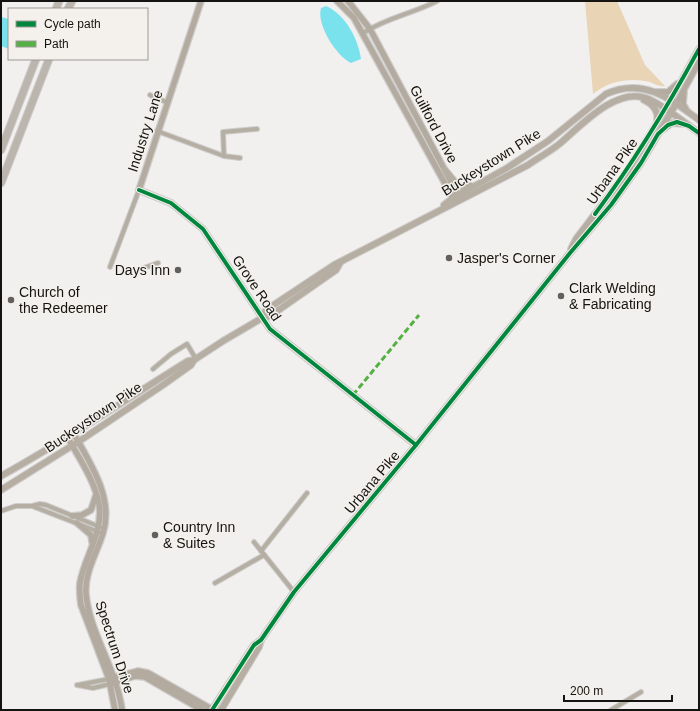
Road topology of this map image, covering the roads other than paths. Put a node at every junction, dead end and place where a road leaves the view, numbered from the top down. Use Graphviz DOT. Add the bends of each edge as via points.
graph roads {
  1 [pos="200,1"];
  2 [pos="337,1"];
  3 [pos="348,1"];
  4 [pos="437,1"];
  5 [pos="370,29"];
  6 [pos="363,33"];
  7 [pos="699,49"];
  8 [pos="36,60"];
  9 [pos="49,60"];
  10 [pos="699,62"];
  11 [pos="683,78"];
  12 [pos="684,88"];
  13 [pos="655,92"];
  14 [pos="150,95"];
  15 [pos="627,97"];
  16 [pos="166,102"];
  17 [pos="673,102"];
  18 [pos="668,112"];
  19 [pos="688,112"];
  20 [pos="699,120"];
  21 [pos="656,125"];
  22 [pos="689,126"];
  23 [pos="257,129"];
  24 [pos="157,131"];
  25 [pos="699,133"];
  26 [pos="658,134"];
  27 [pos="1,150"];
  28 [pos="224,156"];
  29 [pos="240,158"];
  30 [pos="445,170"];
  31 [pos="484,181"];
  32 [pos="1,183"];
  33 [pos="139,190"];
  34 [pos="457,198"];
  35 [pos="570,253"];
  36 [pos="158,263"];
  37 [pos="110,267"];
  38 [pos="141,269"];
  39 [pos="262,318"];
  40 [pos="195,359"];
  41 [pos="153,369"];
  42 [pos="74,434"];
  43 [pos="68,438"];
  44 [pos="78,442"];
  45 [pos="72,446"];
  46 [pos="416,446"];
  47 [pos="1,476"];
  48 [pos="1,490"];
  49 [pos="96,493"];
  50 [pos="307,493"];
  51 [pos="32,506"];
  52 [pos="1,511"];
  53 [pos="72,516"];
  54 [pos="77,523"];
  55 [pos="97,529"];
  56 [pos="103,532"];
  57 [pos="254,542"];
  58 [pos="92,544"];
  59 [pos="261,551"];
  60 [pos="264,555"];
  61 [pos="215,583"];
  62 [pos="294,592"];
  63 [pos="261,640"];
  64 [pos="112,681"];
  65 [pos="641,692"];
  66 [pos="115,710"];
  67 [pos="122,710"];
  68 [pos="202,710"];
  69 [pos="212,710"];
  70 [pos="221,710"];
  71 [pos="611,710"];
  1 -- 16 [label="main road, Industry Lane"];
  2 -- 6 [label="main road, Guilford Drive" via="350,12"];
  3 -- 5 [label="main road, Guilford Drive"];
  4 -- 5 [label="street" via="424,8 390,18"];
  5 -- 6 [label="street"];
  5 -- 30 [label="main road, Guilford Drive"];
  6 -- 34 [label="main road, Guilford Drive"];
  7 -- 11 [label="main road"];
  8 -- 27 [label="highway"];
  9 -- 32 [label="highway"];
  10 -- 12 [label="main road"];
  11 -- 13 [label="main road" via="671,90 665,93"];
  11 -- 17 [label="main road"];
  12 -- 17 [label="main road"];
  12 -- 19 [label="main road" via="683,104"];
  13 -- 17 [label="main road, Buckeystown Pike"];
  13 -- 31 [label="main road, Buckeystown Pike" via="638,87 626,87 606,94 548,141"];
  14 -- 16 [label="street"];
  15 -- 18 [label="main road, Buckeystown Pike" via="654,100"];
  15 -- 21 [label="main road" via="649,102 658,114"];
  15 -- 34 [label="main road, Buckeystown Pike" via="604,107 528,165"];
  16 -- 24 [label="main road, Industry Lane"];
  17 -- 18 [label="main road, Urbana Pike"];
  17 -- 19 [label="main road, Buckeystown Pike"];
  18 -- 21 [label="main road, Urbana Pike"];
  18 -- 22 [label="main road, Buckeystown Pike"];
  18 -- 26 [label="main road, Urbana Pike"];
  19 -- 20 [label="main road, Buckeystown Pike"];
  21 -- 35 [label="main road, Urbana Pike" via="627,172 576,239"];
  22 -- 25 [label="main road, Buckeystown Pike"];
  22 -- 26 [label="main road" via="680,122 672,123"];
  23 -- 28 [label="street" via="223,132"];
  24 -- 28 [label="street"];
  24 -- 33 [label="main road, Industry Lane"];
  26 -- 35 [label="main road, Urbana Pike" via="611,205"];
  28 -- 29 [label="street"];
  30 -- 31 [label="main road" via="459,187"];
  30 -- 34 [label="main road, Guilford Drive"];
  31 -- 34 [label="main road, Buckeystown Pike"];
  33 -- 37 [label="street, Industry Lane"];
  33 -- 39 [label="main road, Grove Road" via="171,203 203,229"];
  34 -- 39 [label="main road, Buckeystown Pike" via="340,263 336,270 270,316"];
  35 -- 46 [label="main road, Urbana Pike"];
  36 -- 38 [label="street"];
  39 -- 40 [label="main road, Buckeystown Pike"];
  39 -- 46 [label="main road, Grove Road" via="288,345"];
  40 -- 41 [label="street" via="187,344 170,354"];
  40 -- 42 [label="main road, Buckeystown Pike" via="121,402"];
  40 -- 44 [label="main road, Buckeystown Pike" via="191,365 163,385"];
  42 -- 43 [label="main road, Buckeystown Pike"];
  42 -- 44 [label="main road, Spectrum Drive"];
  43 -- 45 [label="main road, Spectrum Drive"];
  43 -- 47 [label="main road, Buckeystown Pike"];
  44 -- 45 [label="main road, Buckeystown Pike"];
  44 -- 56 [label="main road, Spectrum Drive" via="101,486 104,497"];
  45 -- 48 [label="main road, Buckeystown Pike"];
  45 -- 49 [label="main road, Spectrum Drive"];
  46 -- 62 [label="main road, Urbana Pike"];
  49 -- 53 [label="main road" via="91,510 82,515"];
  49 -- 55 [label="main road, Spectrum Drive" via="100,505"];
  50 -- 59 [label="street"];
  51 -- 52 [label="street" via="16,506"];
  51 -- 53 [label="street" via="46,505"];
  51 -- 54 [label="street"];
  53 -- 55 [label="street"];
  54 -- 55 [label="street"];
  54 -- 58 [label="main road" via="91,535"];
  55 -- 56 [label="street"];
  55 -- 58 [label="main road, Spectrum Drive"];
  56 -- 64 [label="main road, Spectrum Drive" via="90,569 86,593"];
  57 -- 59 [label="street"];
  58 -- 64 [label="main road, Spectrum Drive" via="81,577 81,605"];
  59 -- 60 [label="street"];
  60 -- 61 [label="street"];
  60 -- 62 [label="street"];
  62 -- 63 [label="main road, Urbana Pike"];
  63 -- 69 [label="main road, Urbana Pike" via="254,645"];
  63 -- 70 [label="main road, Urbana Pike"];
  64 -- 64 [label="street" via="77,685 93,688"];
  64 -- 66 [label="main road, Spectrum Drive"];
  64 -- 67 [label="main road, Spectrum Drive"];
  64 -- 68 [label="main road" via="135,676 145,677"];
  64 -- 69 [label="main road" via="138,671 148,673"];
  65 -- 71 [label="street"];
}
